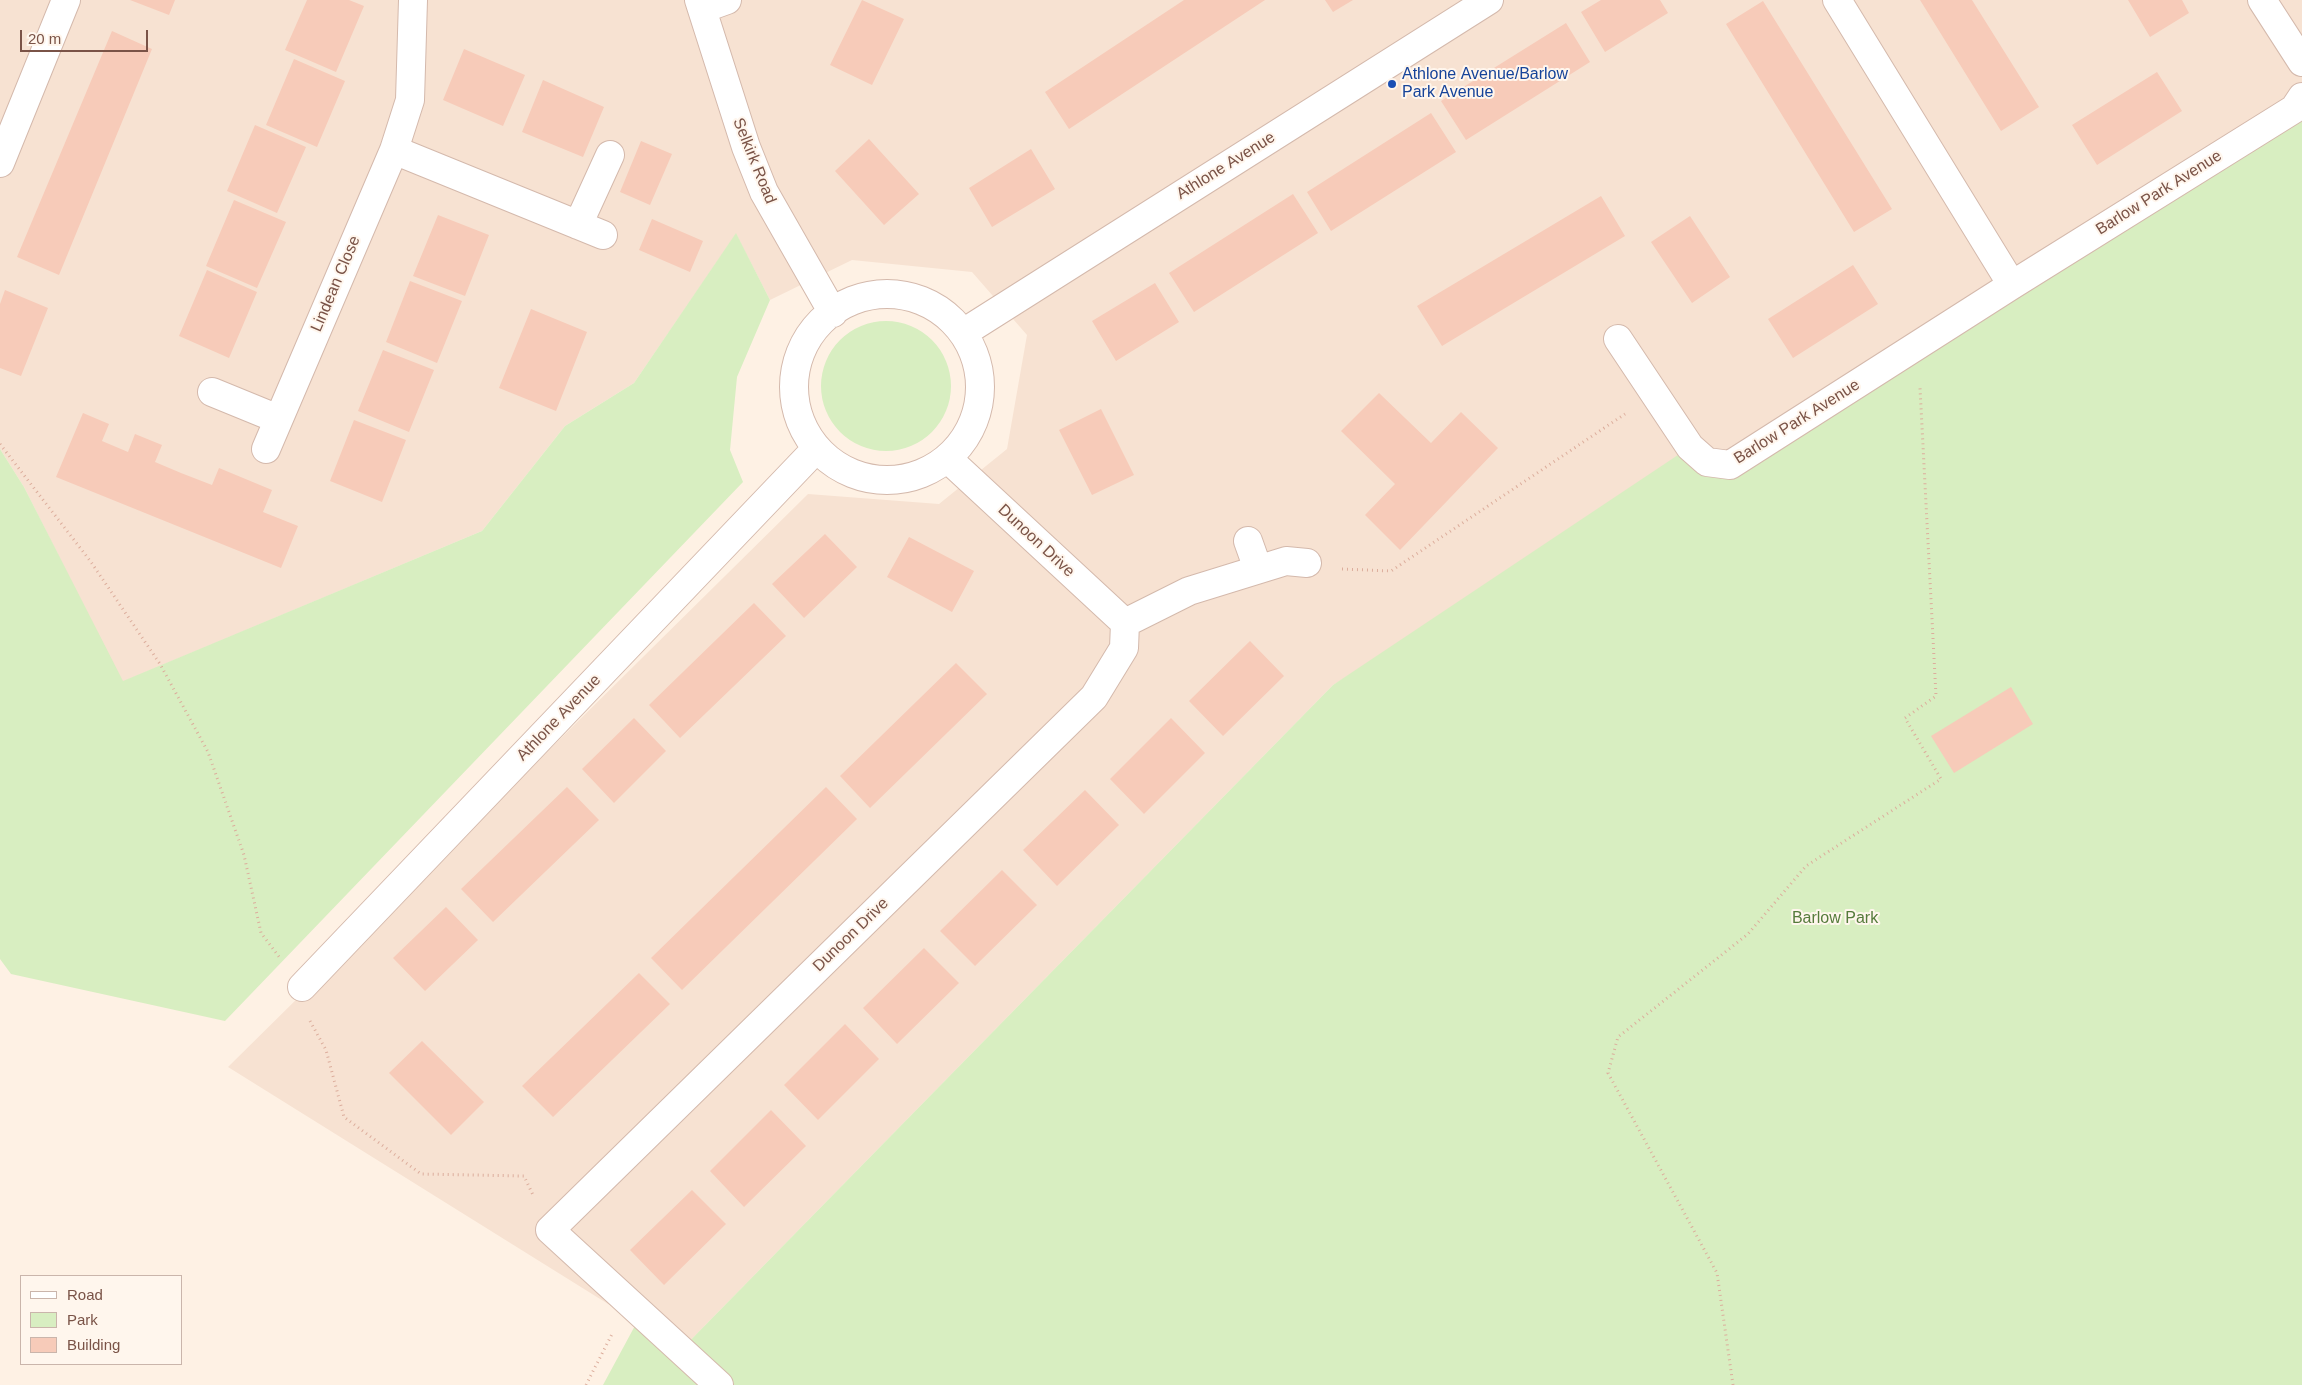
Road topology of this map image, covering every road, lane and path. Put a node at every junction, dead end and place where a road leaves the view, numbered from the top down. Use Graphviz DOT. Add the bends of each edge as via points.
graph roads {
  1 [pos="66,0"];
  2 [pos="413,0"];
  3 [pos="727,0"];
  4 [pos="1488,0"];
  5 [pos="1837,0"];
  6 [pos="2262,0"];
  7 [pos="700,5"];
  8 [pos="2302,62"];
  9 [pos="2302,97"];
  10 [pos="394,150"];
  11 [pos="610,156"];
  12 [pos="0,163"];
  13 [pos="578,225"];
  14 [pos="603,235"];
  15 [pos="2012,285"];
  16 [pos="833,312"];
  17 [pos="963,333"];
  18 [pos="1618,339"];
  19 [pos="1918,346"];
  20 [pos="212,392"];
  21 [pos="1654,394"];
  22 [pos="278,418"];
  23 [pos="0,444"];
  24 [pos="266,449"];
  25 [pos="816,449"];
  26 [pos="947,458"];
  27 [pos="1248,541"];
  28 [pos="1307,563"];
  29 [pos="1258,569"];
  30 [pos="1125,624"];
  31 [pos="302,987"];
  32 [pos="550,1230"];
  33 [pos="631,1305"];
  34 [pos="586,1385"];
  35 [pos="719,1385"];
  36 [pos="1733,1385"];
  1 -- 12 [label="street"];
  2 -- 10 [label="street, Lindean Close" via="410,100"];
  3 -- 7 [label="street"];
  4 -- 17 [label="street, Athlone Avenue"];
  5 -- 15 [label="street"];
  6 -- 8 [label="street"];
  7 -- 16 [label="street, Selkirk Road" via="764,192"];
  9 -- 15 [label="street, Barlow Park Avenue" via="2294,109"];
  10 -- 13 [label="street"];
  10 -- 22 [label="street, Lindean Close"];
  11 -- 13 [label="street"];
  13 -- 14 [label="street"];
  15 -- 19 [label="street, Barlow Park Avenue"];
  16 -- 17 [label="street" via="844,304 876,294 908,296 938,309"];
  16 -- 25 [label="street" via="817,324 800,352 793,389 799,421"];
  17 -- 26 [label="street" via="977,362 980,395 972,426"];
  18 -- 21 [label="street, Barlow Park Avenue"];
  19 -- 21 [label="street, Barlow Park Avenue" via="1730,465 1707,462 1690,447"];
  19 -- 36 [label="path" via="1936,696 1905,718 1940,779 1806,866 1748,934 1618,1037 1608,1074 1717,1273"];
  20 -- 22 [label="street"];
  21 -- 28 [label="path" via="1391,571 1328,568"];
  22 -- 24 [label="street, Lindean Close"];
  23 -- 31 [label="path" via="91,562 165,673 208,752 244,855 261,933"];
  25 -- 26 [label="street" via="853,475 884,481 919,475"];
  25 -- 31 [label="street, Athlone Avenue"];
  26 -- 30 [label="street, Dunoon Drive"];
  27 -- 29 [label="street"];
  28 -- 29 [label="street" via="1286,561"];
  29 -- 30 [label="street" via="1189,591"];
  30 -- 32 [label="street, Dunoon Drive" via="1124,648 1094,697"];
  31 -- 32 [label="path" via="312,1028 326,1050 344,1116 421,1174 524,1176"];
  32 -- 33 [label="street"];
  33 -- 34 [label="path"];
  33 -- 35 [label="street"];
}
